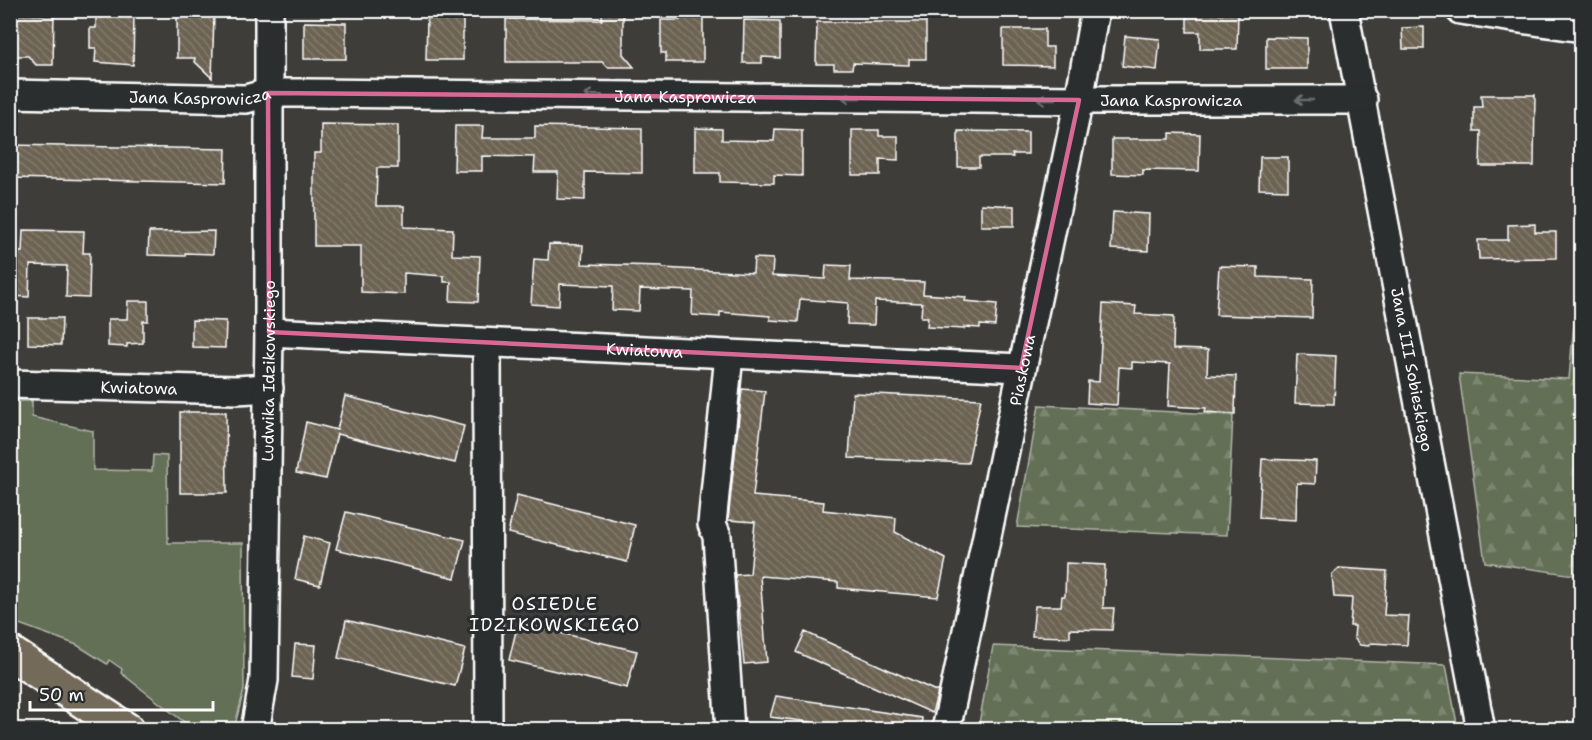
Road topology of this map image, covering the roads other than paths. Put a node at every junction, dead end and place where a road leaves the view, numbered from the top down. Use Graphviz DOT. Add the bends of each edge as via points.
graph roads {
  1 [pos="269,10"];
  2 [pos="1095,10"];
  3 [pos="1344,10"];
  4 [pos="1460,10"];
  5 [pos="1581,28"];
  6 [pos="268,93"];
  7 [pos="10,94"];
  8 [pos="1079,100"];
  9 [pos="1363,100"];
  10 [pos="269,332"];
  11 [pos="487,343"];
  12 [pos="729,355"];
  13 [pos="1021,368"];
  14 [pos="10,384"];
  15 [pos="269,388"];
  16 [pos="10,653"];
  17 [pos="127,729"];
  18 [pos="255,729"];
  19 [pos="488,729"];
  20 [pos="730,729"];
  21 [pos="946,729"];
  22 [pos="1481,729"];
  1 -- 6 [label="street, Ludwika Idzikowskiego"];
  2 -- 8 [label="street, Piaskowa"];
  3 -- 9 [label="street, Jana III Sobieskiego"];
  4 -- 5 [label="street"];
  6 -- 7 [label="street, Jana Kasprowicza" via="246,99"];
  8 -- 6 [label="street, Jana Kasprowicza, one-way"];
  6 -- 10 [label="street, Ludwika Idzikowskiego"];
  9 -- 8 [label="street, Jana Kasprowicza, one-way"];
  8 -- 13 [label="street, Piaskowa"];
  9 -- 22 [label="street, Jana III Sobieskiego"];
  10 -- 11 [label="street, Kwiatowa"];
  10 -- 15 [label="street, Ludwika Idzikowskiego"];
  11 -- 12 [label="street, Kwiatowa"];
  11 -- 19 [label="street"];
  12 -- 13 [label="street, Kwiatowa"];
  12 -- 20 [label="street" via="712,524 717,536"];
  13 -- 21 [label="street, Piaskowa"];
  14 -- 15 [label="street, Kwiatowa"];
  15 -- 18 [label="street, Ludwika Idzikowskiego" via="264,680"];
  16 -- 17 [label="main road"];
}
